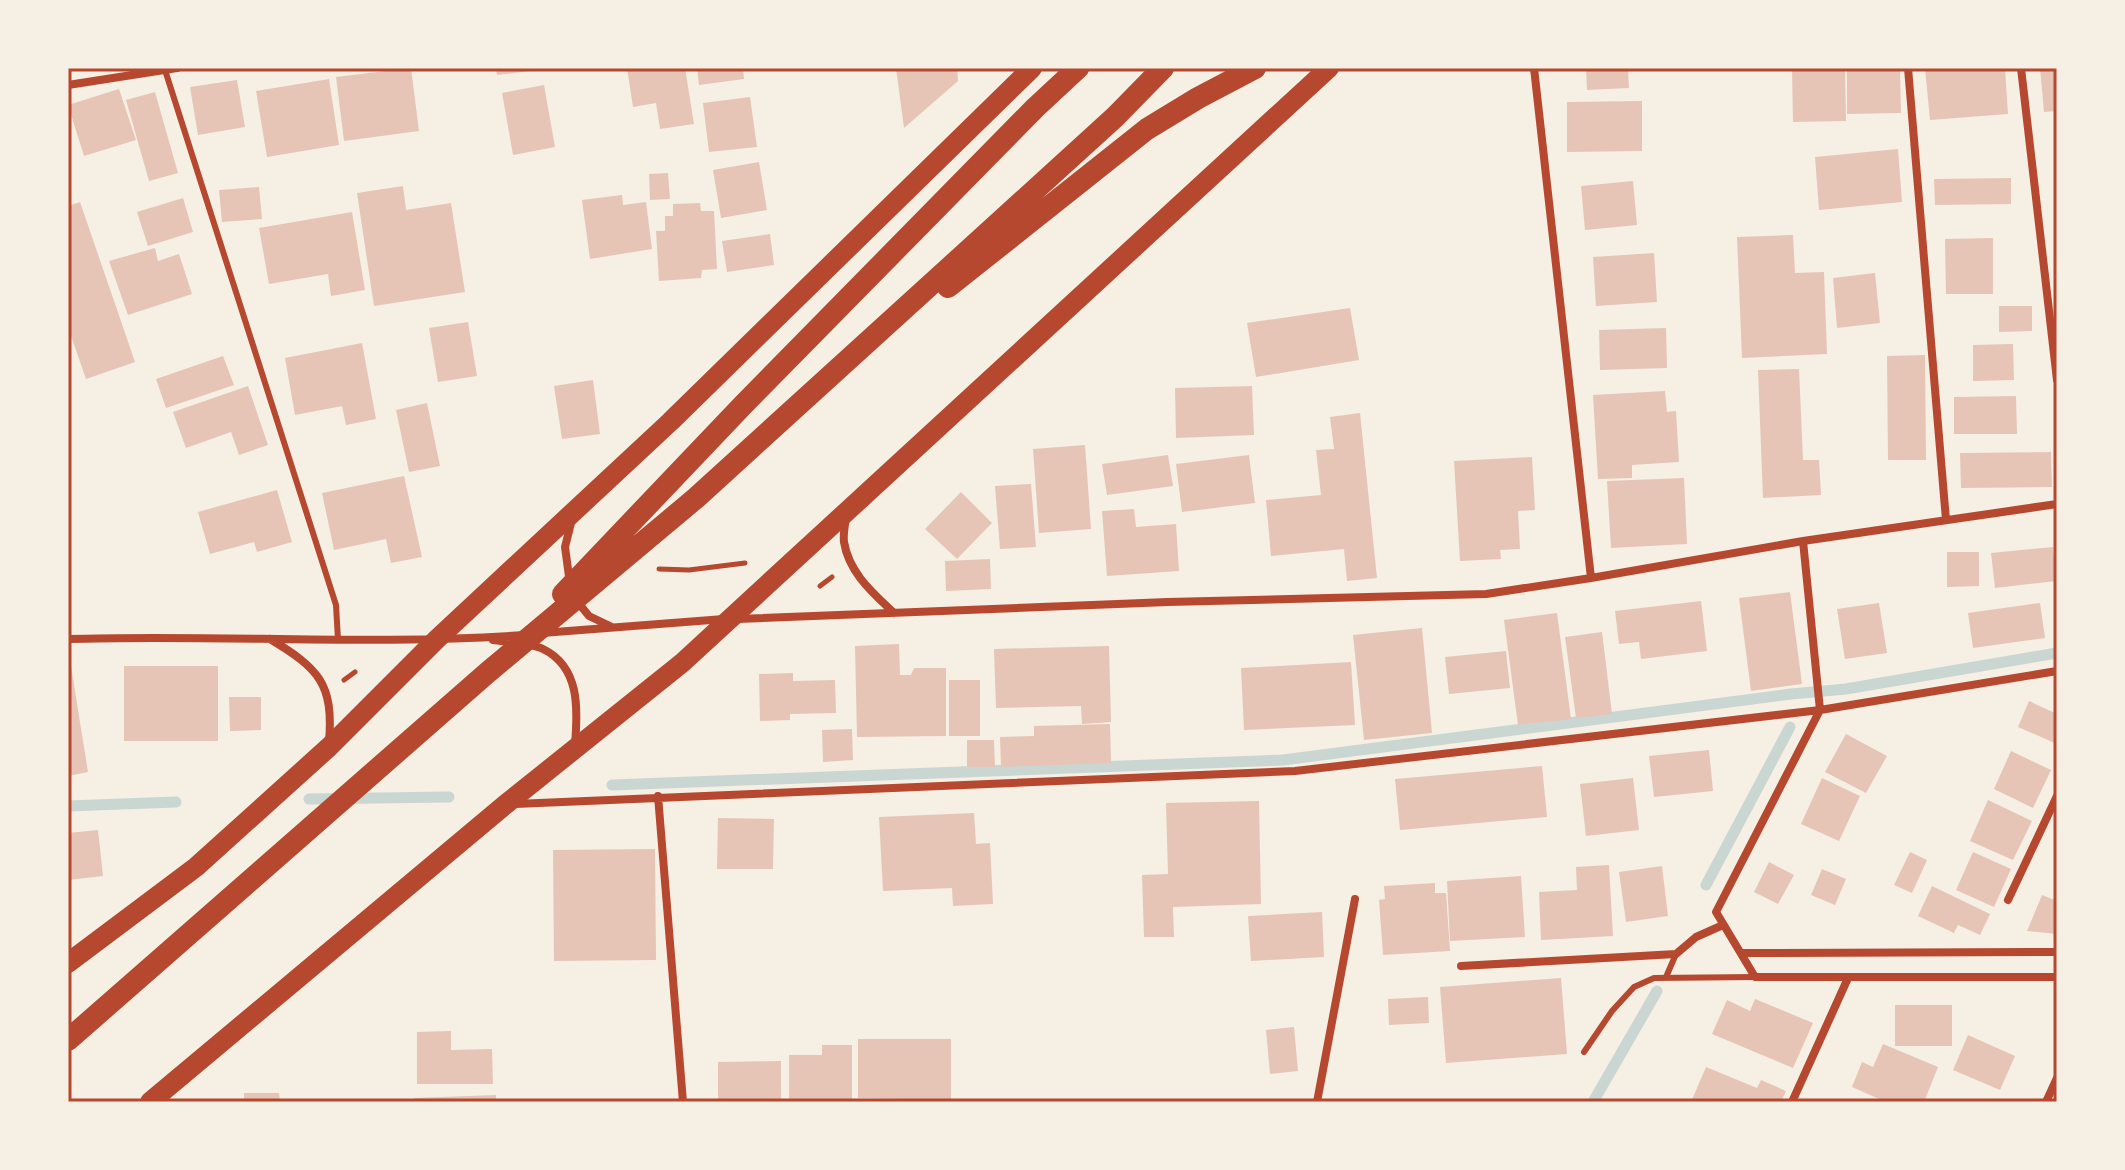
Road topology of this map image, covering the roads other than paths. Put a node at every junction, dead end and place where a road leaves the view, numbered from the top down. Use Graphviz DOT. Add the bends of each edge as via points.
graph roads {
  1 [pos="177,68"];
  2 [pos="1032,68"];
  3 [pos="1078,68"];
  4 [pos="1163,68"];
  5 [pos="1255,68"];
  6 [pos="1329,68"];
  7 [pos="1534,68"];
  8 [pos="1908,68"];
  9 [pos="2021,68"];
  10 [pos="165,70"];
  11 [pos="68,85"];
  12 [pos="2057,380"];
  13 [pos="799,405"];
  14 [pos="2057,504"];
  15 [pos="574,511"];
  16 [pos="847,512"];
  17 [pos="1946,520"];
  18 [pos="1803,541"];
  19 [pos="1591,578"];
  20 [pos="894,613"];
  21 [pos="731,619"];
  22 [pos="68,628"];
  23 [pos="612,628"];
  24 [pos="481,638"];
  25 [pos="70,639"];
  26 [pos="269,639"];
  27 [pos="437,639"];
  28 [pos="338,640"];
  29 [pos="2057,671"];
  30 [pos="487,673"];
  31 [pos="1820,710"];
  32 [pos="329,747"];
  33 [pos="575,748"];
  34 [pos="658,796"];
  35 [pos="2057,796"];
  36 [pos="506,804"];
  37 [pos="1355,899"];
  38 [pos="2008,900"];
  39 [pos="1723,925"];
  40 [pos="2057,952"];
  41 [pos="1741,953"];
  42 [pos="1676,954"];
  43 [pos="68,963"];
  44 [pos="1461,966"];
  45 [pos="1666,977"];
  46 [pos="1755,977"];
  47 [pos="2057,977"];
  48 [pos="1848,978"];
  49 [pos="68,1040"];
  50 [pos="1584,1052"];
  51 [pos="2057,1078"];
  52 [pos="150,1102"];
  53 [pos="683,1102"];
  54 [pos="1317,1102"];
  55 [pos="1792,1102"];
  56 [pos="2046,1102"];
  1 -- 10 [label="street"];
  2 -- 15 [label="main road"];
  3 -- 30 [label="highway" via="743,405"];
  4 -- 13 [label="highway"];
  5 -- 13 [label="highway" via="1147,129"];
  6 -- 16 [label="main road"];
  7 -- 19 [label="street"];
  8 -- 17 [label="street"];
  9 -- 12 [label="street"];
  10 -- 11 [label="street"];
  10 -- 28 [label="lane" via="336,605"];
  13 -- 30 [label="highway"];
  14 -- 17 [label="street"];
  15 -- 23 [label="street" via="565,547 572,595 589,616"];
  15 -- 27 [label="main road"];
  16 -- 20 [label="street" via="843,540 851,564"];
  16 -- 21 [label="main road"];
  17 -- 18 [label="street"];
  18 -- 19 [label="street"];
  18 -- 31 [label="street"];
  19 -- 20 [label="street" via="1486,594"];
  20 -- 21 [label="street"];
  21 -- 23 [label="street"];
  21 -- 33 [label="main road"];
  22 -- 25 [label="street"];
  23 -- 24 [label="street"];
  24 -- 27 [label="street"];
  24 -- 33 [label="street" via="542,648 564,665 577,713"];
  25 -- 26 [label="street"];
  26 -- 28 [label="street"];
  26 -- 32 [label="street" via="302,658 327,691"];
  27 -- 28 [label="street"];
  27 -- 32 [label="main road"];
  29 -- 31 [label="street"];
  30 -- 49 [label="highway"];
  31 -- 34 [label="street" via="1295,771"];
  31 -- 39 [label="street" via="1716,912"];
  32 -- 43 [label="main road" via="196,867"];
  33 -- 36 [label="main road"];
  34 -- 36 [label="street"];
  34 -- 53 [label="street"];
  35 -- 38 [label="street"];
  36 -- 52 [label="main road"];
  37 -- 54 [label="street"];
  39 -- 41 [label="street"];
  39 -- 42 [label="street"];
  40 -- 41 [label="street"];
  41 -- 46 [label="street"];
  42 -- 44 [label="street"];
  42 -- 45 [label="lane"];
  45 -- 46 [label="lane"];
  45 -- 50 [label="lane" via="1634,987"];
  46 -- 48 [label="street"];
  47 -- 48 [label="street"];
  48 -- 55 [label="street"];
  51 -- 56 [label="street"];
}
